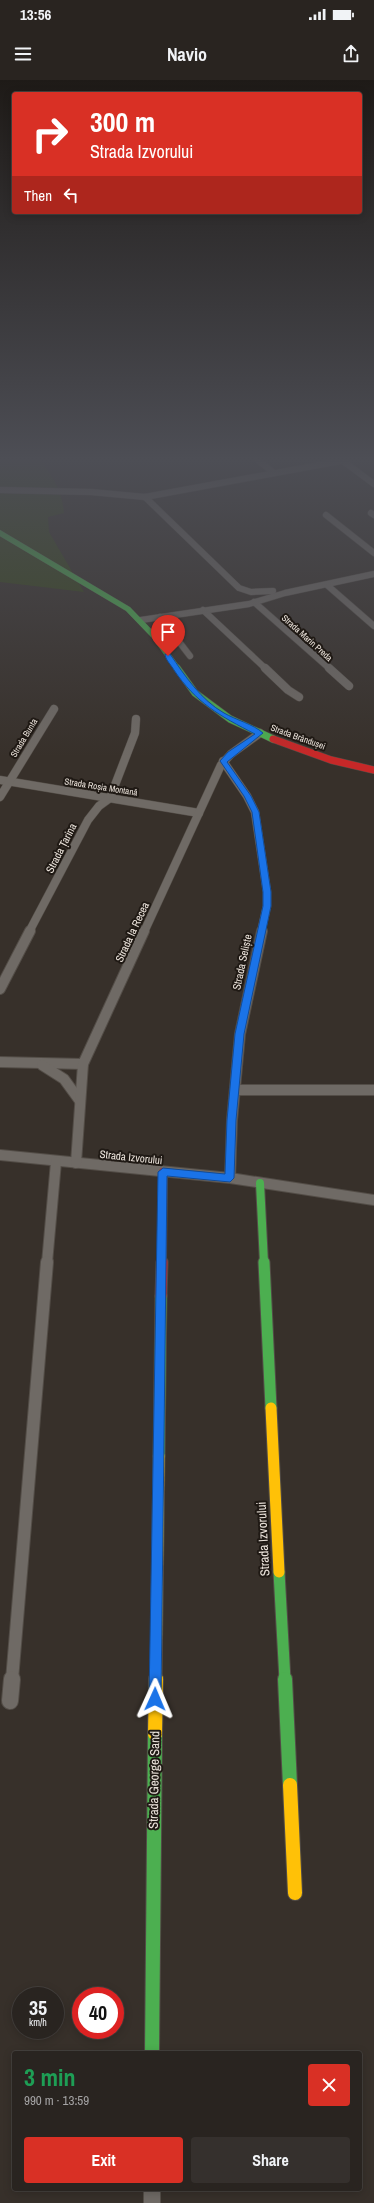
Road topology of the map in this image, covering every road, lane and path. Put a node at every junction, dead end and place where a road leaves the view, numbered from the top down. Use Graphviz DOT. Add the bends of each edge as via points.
graph roads {
  1 [pos="44,559"];
  2 [pos="208,559"];
  3 [pos="374,574"];
  4 [pos="327,585"];
  5 [pos="285,593"];
  6 [pos="254,602"];
  7 [pos="203,610"];
  8 [pos="157,618"];
  9 [pos="142,621"];
  10 [pos="374,626"];
  11 [pos="190,656"];
  12 [pos="349,686"];
  13 [pos="299,697"];
  14 [pos="54,709"];
  15 [pos="136,719"];
  16 [pos="260,733"];
  17 [pos="224,761"];
  18 [pos="374,770"];
  19 [pos="0,780"];
  20 [pos="9,782"];
  21 [pos="0,798"];
  22 [pos="110,798"];
  23 [pos="199,813"];
  24 [pos="0,989"];
  25 [pos="0,1062"];
  26 [pos="36,1063"];
  27 [pos="83,1064"];
  28 [pos="234,1090"];
  29 [pos="374,1090"];
  30 [pos="80,1102"];
  31 [pos="0,1155"];
  32 [pos="56,1162"];
  33 [pos="76,1163"];
  34 [pos="163,1172"];
  35 [pos="230,1178"];
  36 [pos="260,1183"];
  37 [pos="374,1200"];
  38 [pos="10,1701"];
  39 [pos="295,1893"];
  40 [pos="152,2051"];
  41 [pos="152,2191"];
  42 [pos="152,2203"];
  1 -- 9 [label="street, Strada Brândușei" via="117,602"];
  2 -- 5 [label="street" via="238,588 252,592 279,590"];
  3 -- 4 [label="street"];
  4 -- 5 [label="street"];
  4 -- 10 [label="street"];
  5 -- 6 [label="street"];
  6 -- 7 [label="street"];
  6 -- 12 [label="street, Strada Marin Preda"];
  7 -- 8 [label="street"];
  7 -- 13 [label="street" via="288,690"];
  8 -- 9 [label="street"];
  8 -- 11 [label="street"];
  9 -- 16 [label="street, Strada Brândușei" via="151,630 184,681 207,704 222,715"];
  14 -- 20 [label="street, Strada Bunta"];
  15 -- 22 [label="street, Strada Țarina" via="135,733"];
  16 -- 17 [label="street, Strada la Recea"];
  16 -- 18 [label="street, Strada Brândușei" via="334,760"];
  17 -- 23 [label="street, Strada la Recea"];
  17 -- 28 [label="street, Strada Seliște" via="248,796 255,812 267,892 267,906 240,1034"];
  19 -- 20 [label="street, Strada Roșia Montană"];
  20 -- 21 [label="street, Strada Bunta"];
  20 -- 22 [label="street, Strada Roșia Montană"];
  22 -- 23 [label="street, Strada Roșia Montană"];
  22 -- 24 [label="street, Strada Țarina" via="99,806 88,820"];
  23 -- 27 [label="street, Strada la Recea"];
  25 -- 26 [label="street"];
  26 -- 27 [label="street"];
  26 -- 30 [label="street" via="66,1079"];
  27 -- 30 [label="street, Strada la Recea"];
  28 -- 29 [label="street"];
  28 -- 35 [label="street, Strada Seliște"];
  30 -- 33 [label="street, Strada la Recea"];
  31 -- 32 [label="street, Strada Izvorului"];
  32 -- 33 [label="street, Strada Izvorului"];
  32 -- 38 [label="street"];
  33 -- 34 [label="street, Strada Izvorului"];
  34 -- 35 [label="street, Strada Izvorului"];
  34 -- 40 [label="street, Strada George Sand"];
  35 -- 36 [label="street, Strada Izvorului"];
  36 -- 37 [label="street, Strada Izvorului"];
  36 -- 39 [label="street, Strada Izvorului"];
  41 -- 42 [label="street"];
}
